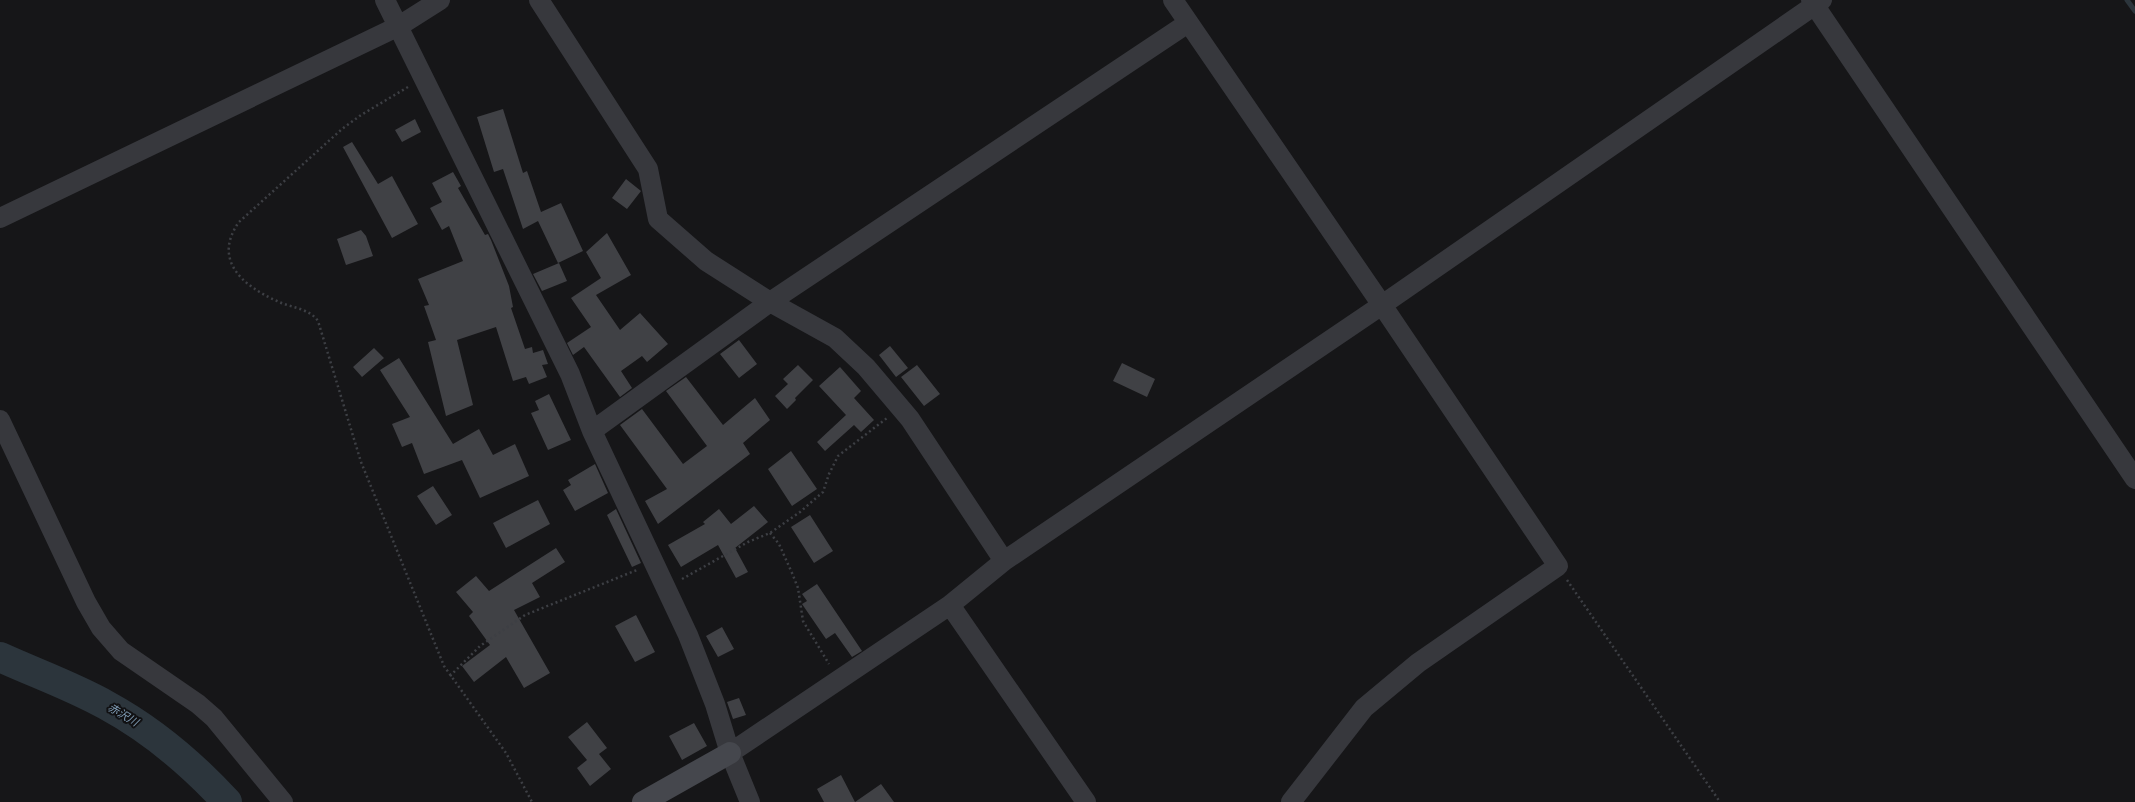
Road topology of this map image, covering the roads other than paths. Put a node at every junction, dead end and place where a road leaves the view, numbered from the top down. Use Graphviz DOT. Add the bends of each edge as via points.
graph roads {
  1 [pos="386,0"];
  2 [pos="440,0"];
  3 [pos="539,0"];
  4 [pos="1173,0"];
  5 [pos="1816,2"];
  6 [pos="1188,23"];
  7 [pos="399,26"];
  8 [pos="0,218"];
  9 [pos="770,302"];
  10 [pos="1382,305"];
  11 [pos="0,420"];
  12 [pos="592,431"];
  13 [pos="2135,479"];
  14 [pos="1004,561"];
  15 [pos="950,605"];
  16 [pos="730,753"];
  17 [pos="283,802"];
  18 [pos="643,802"];
  19 [pos="750,802"];
  20 [pos="1086,802"];
  21 [pos="1290,802"];
  1 -- 7 [label="street"];
  2 -- 7 [label="street"];
  3 -- 9 [label="street" via="648,169 658,219 706,261"];
  4 -- 6 [label="street"];
  5 -- 10 [label="street"];
  5 -- 13 [label="street"];
  6 -- 9 [label="street"];
  6 -- 10 [label="street"];
  7 -- 8 [label="street"];
  7 -- 12 [label="street" via="570,374"];
  9 -- 12 [label="street"];
  9 -- 14 [label="street" via="835,338 866,367 900,408"];
  10 -- 14 [label="street"];
  10 -- 21 [label="street" via="1558,566 1418,663 1364,708"];
  11 -- 17 [label="street" via="86,602 101,628 121,651 198,704 214,718"];
  12 -- 16 [label="street" via="688,635 715,704"];
  14 -- 15 [label="street"];
  15 -- 16 [label="street"];
  15 -- 20 [label="street"];
  16 -- 18 [label="street"];
  16 -- 19 [label="street"];
}
